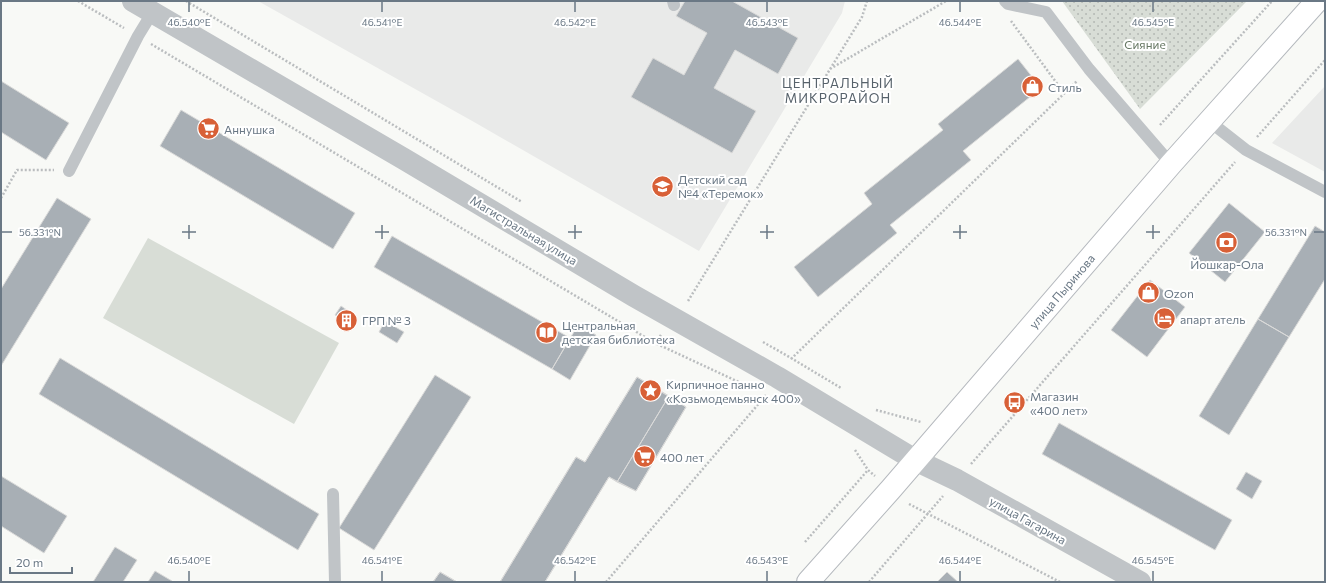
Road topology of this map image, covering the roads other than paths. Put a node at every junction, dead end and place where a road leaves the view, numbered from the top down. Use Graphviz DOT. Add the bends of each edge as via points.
graph roads {
  1 [pos="133,1"];
  2 [pos="1005,1"];
  3 [pos="1316,1"];
  4 [pos="152,12"];
  5 [pos="1209,121"];
  6 [pos="1171,164"];
  7 [pos="68,171"];
  8 [pos="1325,192"];
  9 [pos="915,460"];
  10 [pos="333,494"];
  11 [pos="335,582"];
  12 [pos="808,582"];
  13 [pos="1140,582"];
  1 -- 4 [label="street, Магистральная улица"];
  2 -- 6 [label="lane" via="1008,4 1046,12 1088,69"];
  3 -- 5 [label="main road, улица Пыринова"];
  4 -- 7 [label="lane"];
  4 -- 9 [label="street, Магистральная улица"];
  5 -- 6 [label="main road, улица Пыринова"];
  5 -- 8 [label="lane" via="1246,150"];
  6 -- 9 [label="main road, улица Пыринова"];
  9 -- 12 [label="main road, улица Пыринова"];
  9 -- 13 [label="street, улица Гагарина" via="957,480"];
  10 -- 11 [label="lane"];
}
